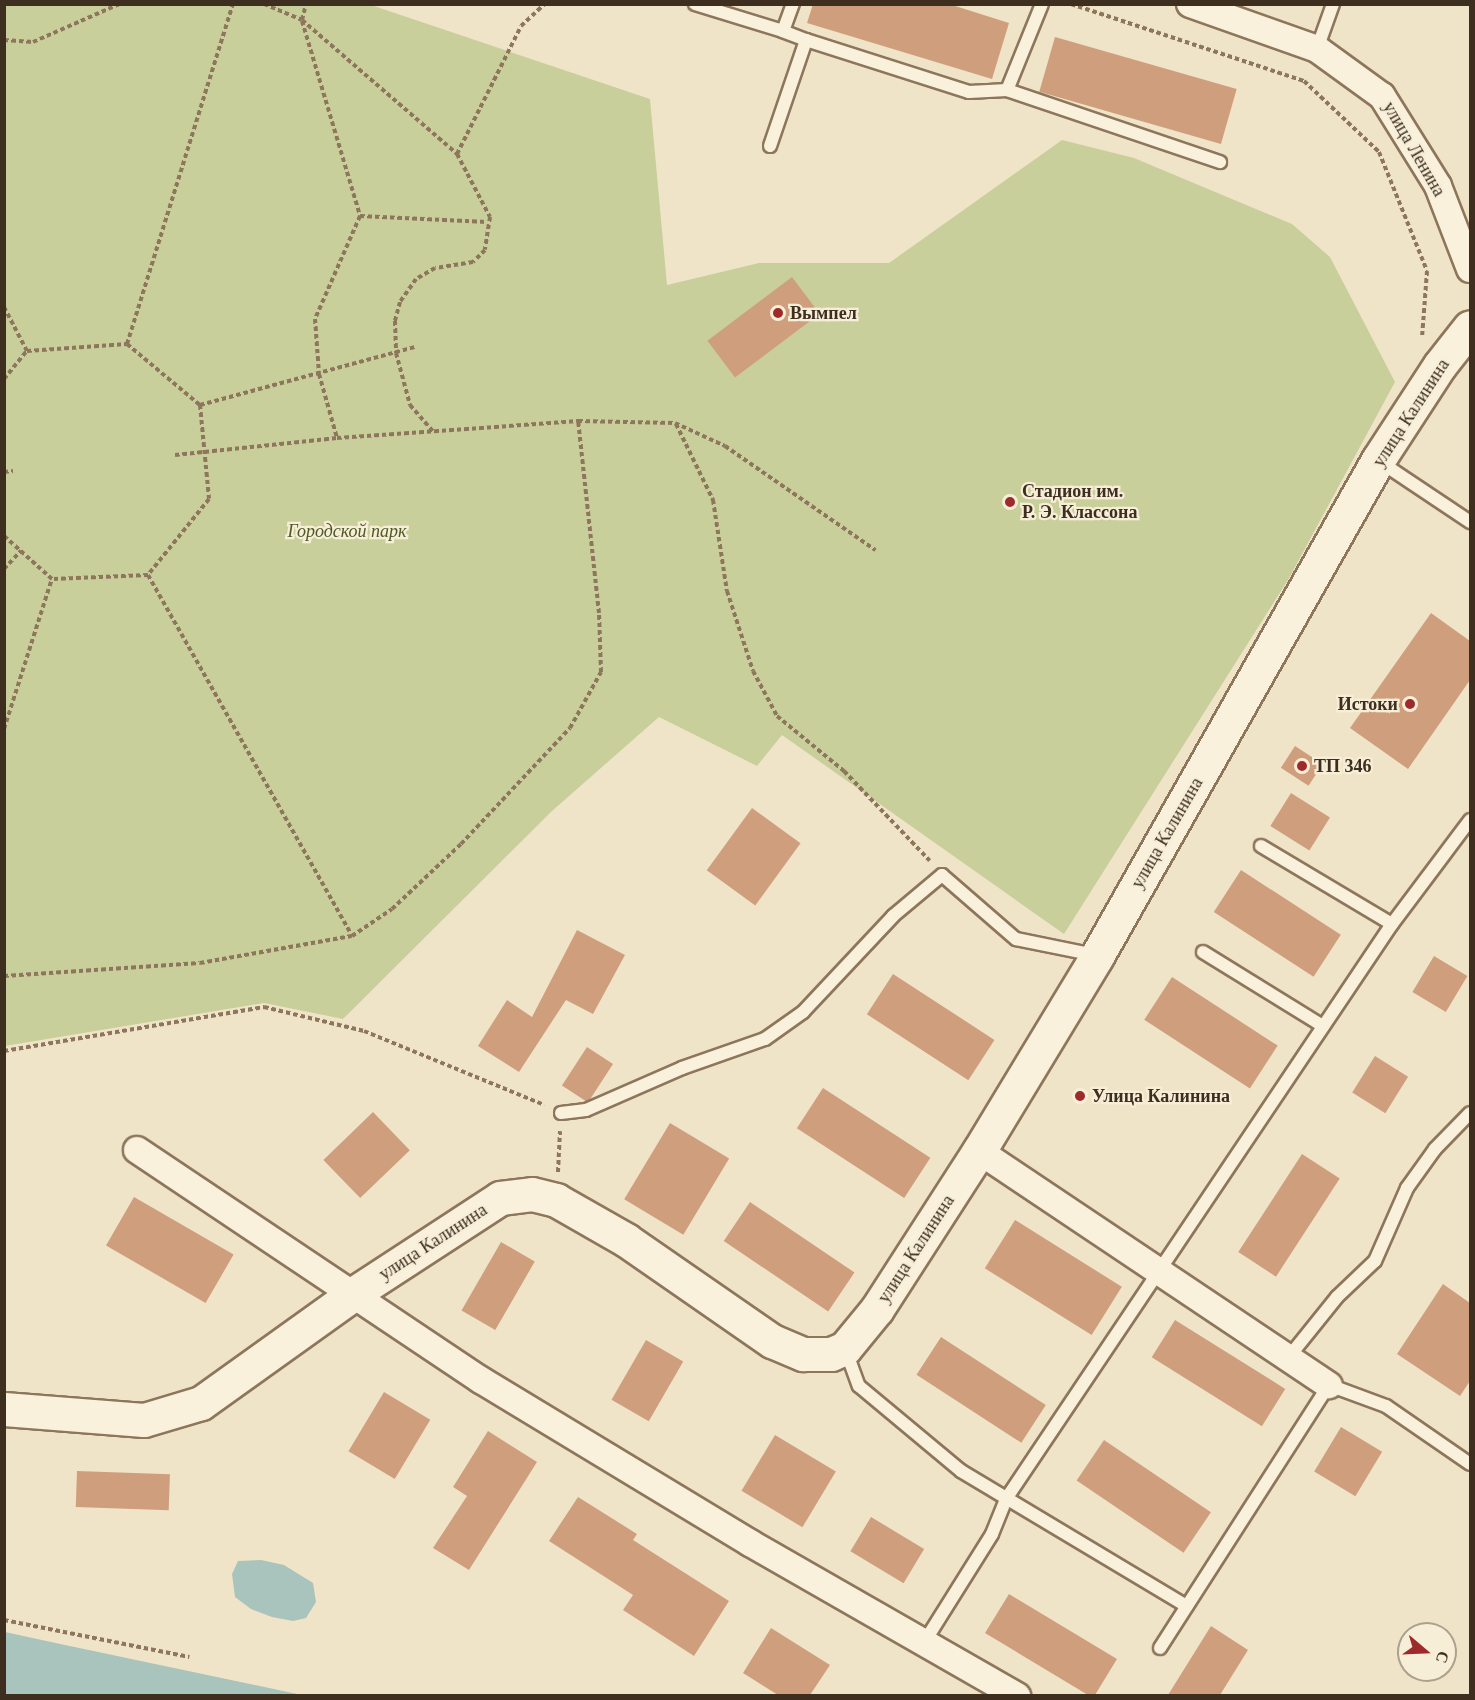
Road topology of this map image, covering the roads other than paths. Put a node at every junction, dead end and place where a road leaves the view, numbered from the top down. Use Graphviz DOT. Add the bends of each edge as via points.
graph roads {
  1 [pos="695,4"];
  2 [pos="793,4"];
  3 [pos="1042,4"];
  4 [pos="1190,4"];
  5 [pos="1333,4"];
  6 [pos="783,31"];
  7 [pos="806,40"];
  8 [pos="1317,49"];
  9 [pos="1007,90"];
  10 [pos="770,146"];
  11 [pos="1220,162"];
  12 [pos="1470,269"];
  13 [pos="1470,327"];
  14 [pos="1378,460"];
  15 [pos="1470,522"];
  16 [pos="1470,820"];
  17 [pos="1261,846"];
  18 [pos="1392,924"];
  19 [pos="1203,952"];
  20 [pos="1097,956"];
  21 [pos="1323,1026"];
  22 [pos="561,1113"];
  23 [pos="1470,1113"];
  24 [pos="137,1150"];
  25 [pos="979,1151"];
  26 [pos="1159,1269"];
  27 [pos="352,1294"];
  28 [pos="845,1348"];
  29 [pos="1288,1358"];
  30 [pos="1329,1385"];
  31 [pos="4,1409"];
  32 [pos="1470,1464"];
  33 [pos="1006,1499"];
  34 [pos="1187,1606"];
  35 [pos="925,1641"];
  36 [pos="1160,1648"];
  37 [pos="1017,1695"];
  1 -- 6 [label="lane"];
  2 -- 6 [label="lane"];
  3 -- 9 [label="lane"];
  4 -- 8 [label="street, улица Ленина"];
  5 -- 8 [label="lane"];
  6 -- 7 [label="lane"];
  7 -- 9 [label="lane" via="969,92"];
  7 -- 10 [label="lane"];
  8 -- 12 [label="street, улица Ленина" via="1382,96 1438,186"];
  9 -- 11 [label="lane"];
  13 -- 14 [label="street, улица Калинина" via="1440,365"];
  14 -- 15 [label="lane"];
  14 -- 20 [label="street, улица Калинина"];
  16 -- 18 [label="lane"];
  17 -- 18 [label="lane"];
  18 -- 21 [label="lane"];
  19 -- 21 [label="lane"];
  20 -- 22 [label="lane" via="1016,939 942,875 892,916 802,1012 765,1039 682,1068 586,1110"];
  20 -- 25 [label="street, улица Калинина"];
  21 -- 26 [label="lane"];
  23 -- 29 [label="lane" via="1435,1149 1407,1188 1375,1261 1337,1297"];
  24 -- 27 [label="street"];
  25 -- 26 [label="street"];
  25 -- 28 [label="street, улица Калинина" via="877,1309"];
  26 -- 29 [label="street"];
  26 -- 33 [label="lane"];
  27 -- 28 [label="street, улица Калинина" via="500,1198 532,1194 556,1200 626,1240 772,1341 803,1354 831,1354"];
  27 -- 31 [label="street, улица Калинина" via="201,1403 144,1420"];
  27 -- 35 [label="street" via="481,1380 750,1543"];
  28 -- 33 [label="lane" via="859,1386 961,1471"];
  29 -- 30 [label="street"];
  30 -- 32 [label="lane" via="1386,1406"];
  30 -- 34 [label="lane"];
  33 -- 34 [label="lane"];
  33 -- 35 [label="lane" via="992,1534"];
  34 -- 36 [label="lane"];
  35 -- 37 [label="street"];
}
